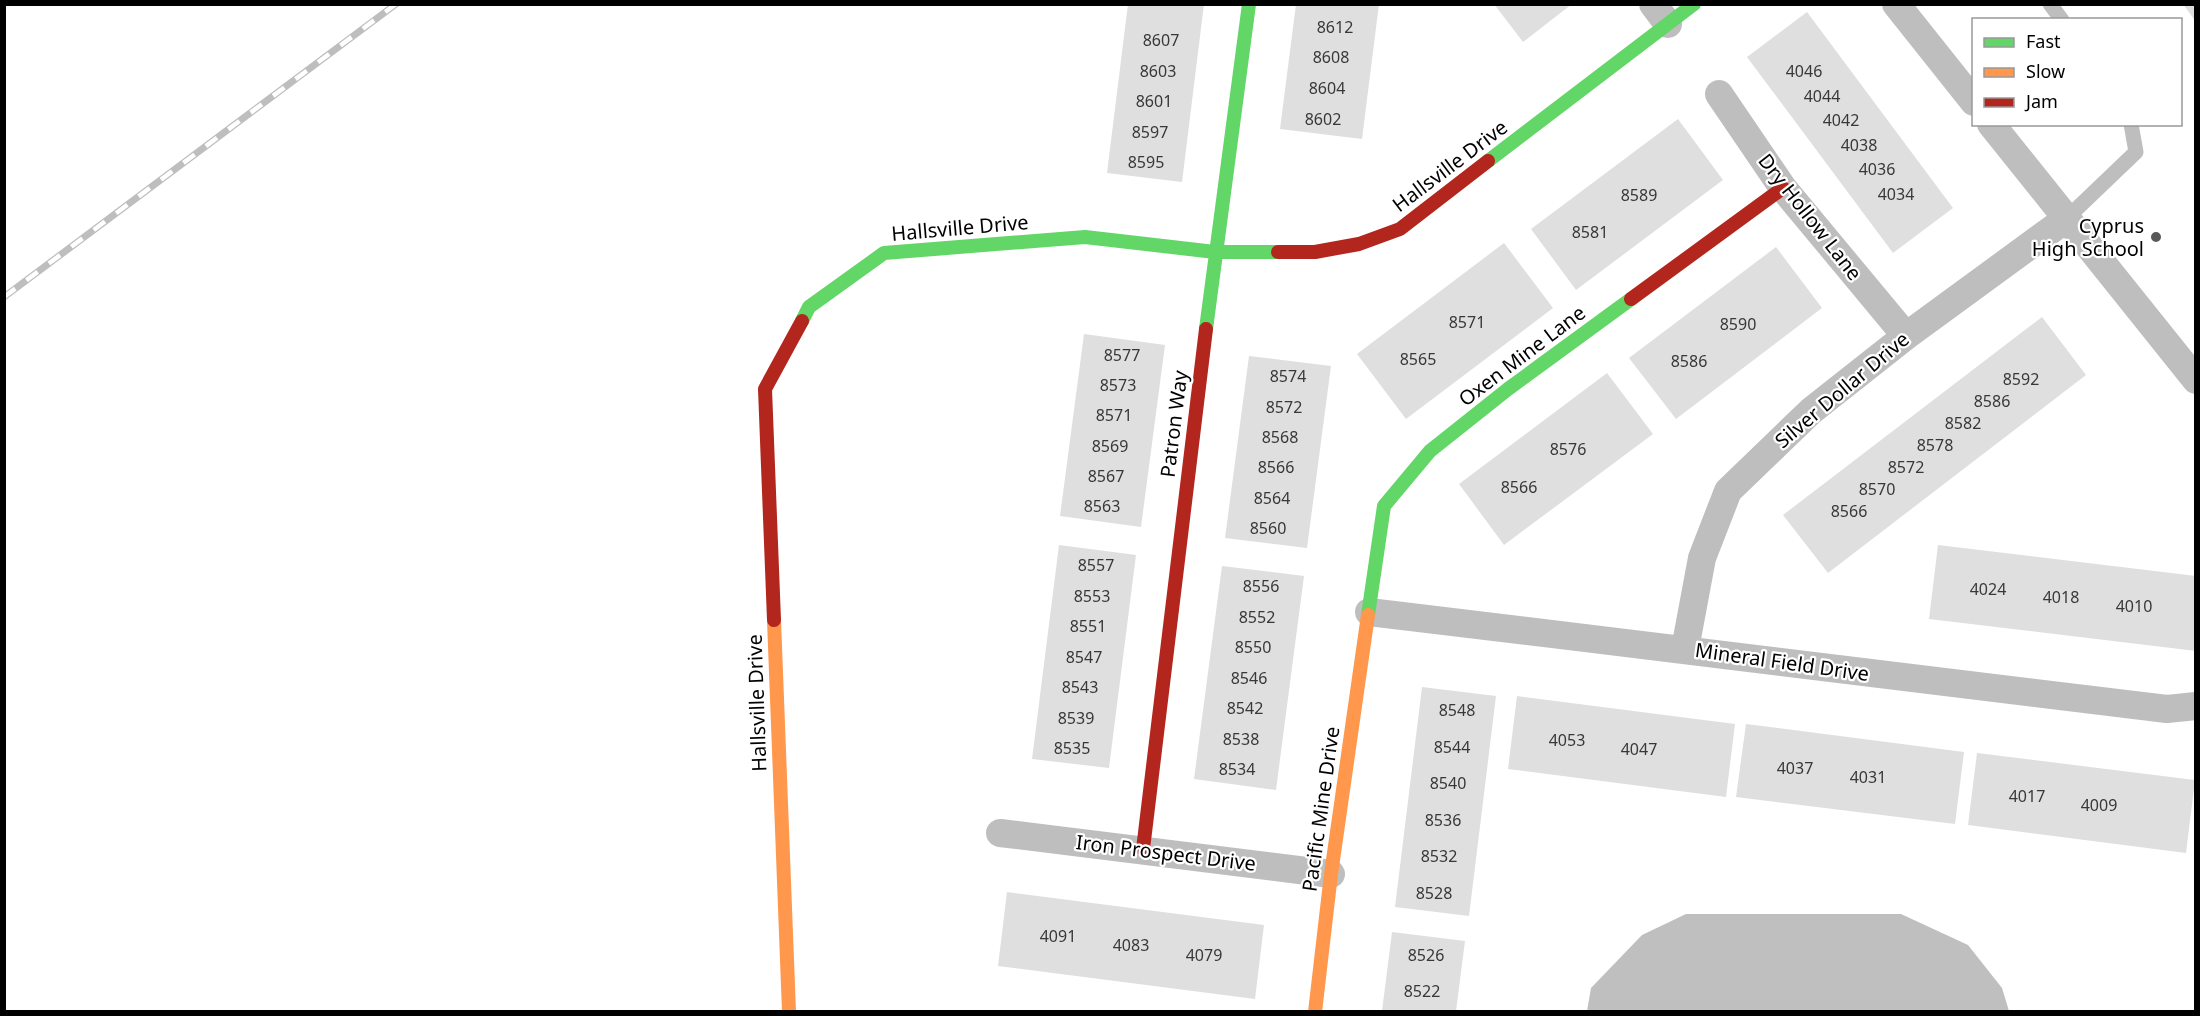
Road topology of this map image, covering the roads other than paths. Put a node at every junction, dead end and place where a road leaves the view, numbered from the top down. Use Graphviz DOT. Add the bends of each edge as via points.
graph roads {
  1 [pos="1249,4"];
  2 [pos="1694,4"];
  3 [pos="1896,4"];
  4 [pos="2050,4"];
  5 [pos="1660,14"];
  6 [pos="2060,18"];
  7 [pos="1719,93"];
  8 [pos="1972,99"];
  9 [pos="1993,126"];
  10 [pos="2131,126"];
  11 [pos="1783,188"];
  12 [pos="2066,219"];
  13 [pos="1215,252"];
  14 [pos="1906,336"];
  15 [pos="2196,380"];
  16 [pos="1369,612"];
  17 [pos="1685,649"];
  18 [pos="2196,706"];
  19 [pos="1000,832"];
  20 [pos="1143,849"];
  21 [pos="1331,874"];
  22 [pos="789,1011"];
  23 [pos="1315,1011"];
  1 -- 13 [label="street, Patron Way"];
  2 -- 5 [label="street, Hallsville Drive"];
  3 -- 8 [label="street"];
  4 -- 6 [label="lane"];
  5 -- 13 [label="street, Hallsville Drive" via="1400,229 1359,244 1315,252"];
  7 -- 11 [label="street, Dry Hollow Lane"];
  9 -- 12 [label="street"];
  10 -- 12 [label="lane" via="2136,152"];
  11 -- 14 [label="street, Dry Hollow Lane"];
  11 -- 16 [label="street, Oxen Mine Lane" via="1430,451 1384,506"];
  12 -- 14 [label="street, Silver Dollar Drive"];
  12 -- 15 [label="street"];
  13 -- 20 [label="street, Patron Way"];
  13 -- 22 [label="street, Hallsville Drive" via="1085,237 884,253 809,306 765,389"];
  14 -- 17 [label="street, Silver Dollar Drive" via="1810,411 1728,491 1702,558"];
  16 -- 17 [label="street, Mineral Field Drive"];
  16 -- 21 [label="street, Pacific Mine Drive"];
  17 -- 18 [label="street, Mineral Field Drive" via="2167,709"];
  19 -- 20 [label="street, Iron Prospect Drive"];
  20 -- 21 [label="street, Iron Prospect Drive"];
  21 -- 23 [label="street, Pacific Mine Drive"];
}
